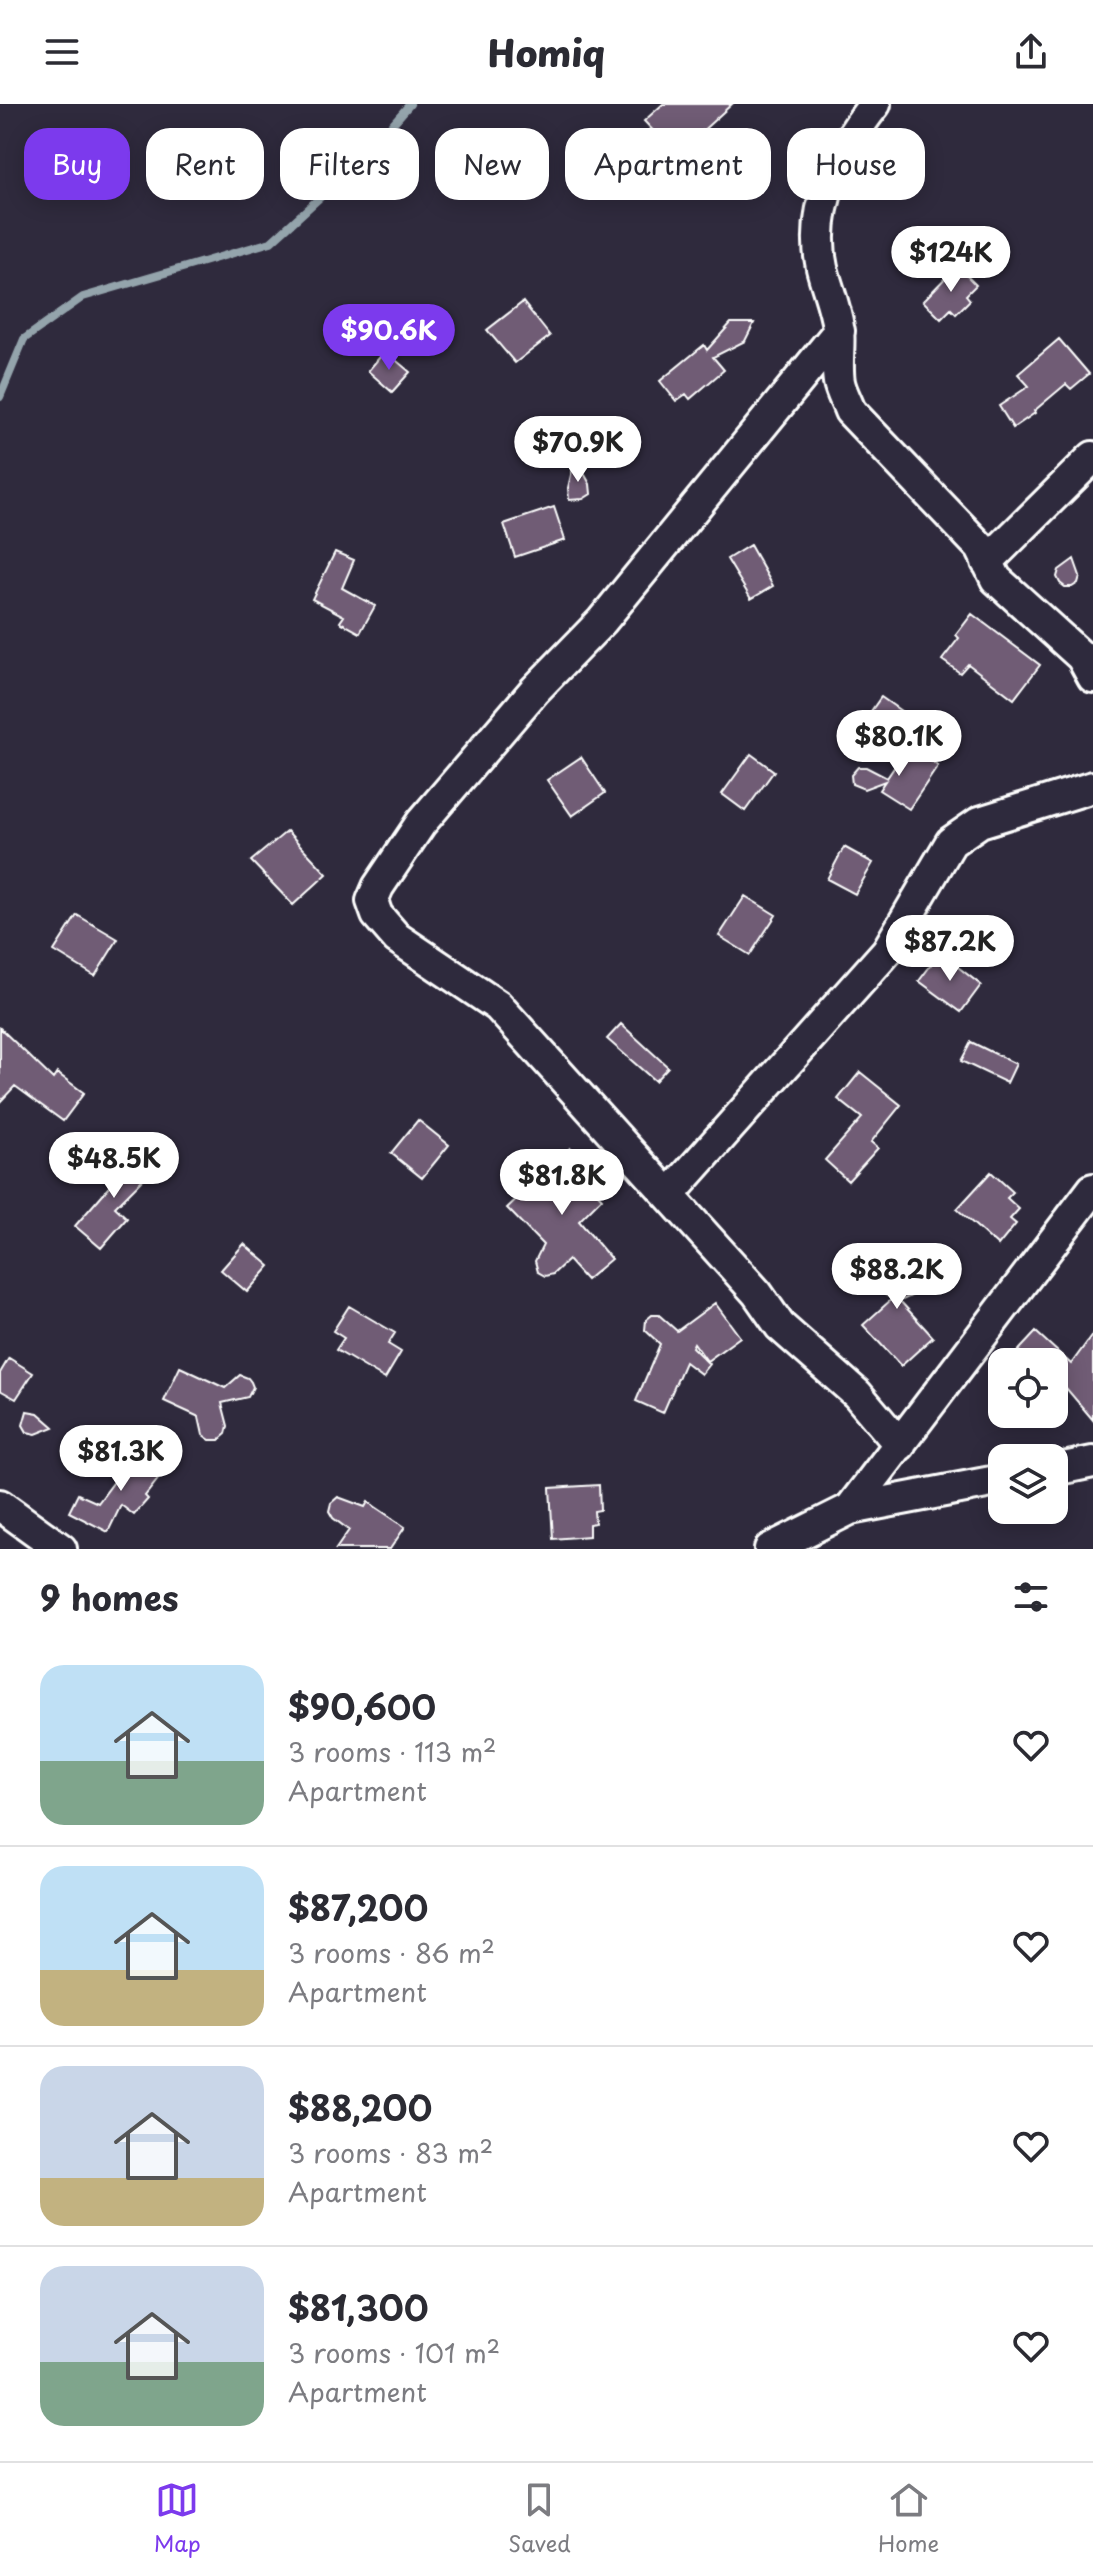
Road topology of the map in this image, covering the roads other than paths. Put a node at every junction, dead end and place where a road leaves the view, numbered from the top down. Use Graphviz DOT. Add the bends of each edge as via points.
graph roads {
  1 [pos="875,104"];
  2 [pos="839,331"];
  3 [pos="1093,457"];
  4 [pos="987,562"];
  5 [pos="1089,664"];
  6 [pos="1093,787"];
  7 [pos="1093,1189"];
  8 [pos="669,1195"];
  9 [pos="900,1445"];
  10 [pos="1093,1462"];
  11 [pos="1068,1467"];
  12 [pos="988,1483"];
  13 [pos="0,1505"];
  14 [pos="850,1509"];
  15 [pos="61,1549"];
  16 [pos="770,1549"];
  1 -- 2 [label="street" via="831,176 820,211 822,267"];
  2 -- 4 [label="street" via="840,384 850,411 981,548"];
  2 -- 8 [label="street" via="602,621 421,823 372,901 397,938 498,1006"];
  3 -- 4 [label="street"];
  4 -- 5 [label="street" via="1012,596"];
  6 -- 8 [label="street" via="980,822 951,842 887,951"];
  7 -- 9 [label="street"];
  8 -- 9 [label="street" via="780,1326 857,1394"];
  9 -- 14 [label="street"];
  10 -- 11 [label="street"];
  12 -- 14 [label="street"];
  13 -- 15 [label="street"];
  14 -- 16 [label="street"];
}
